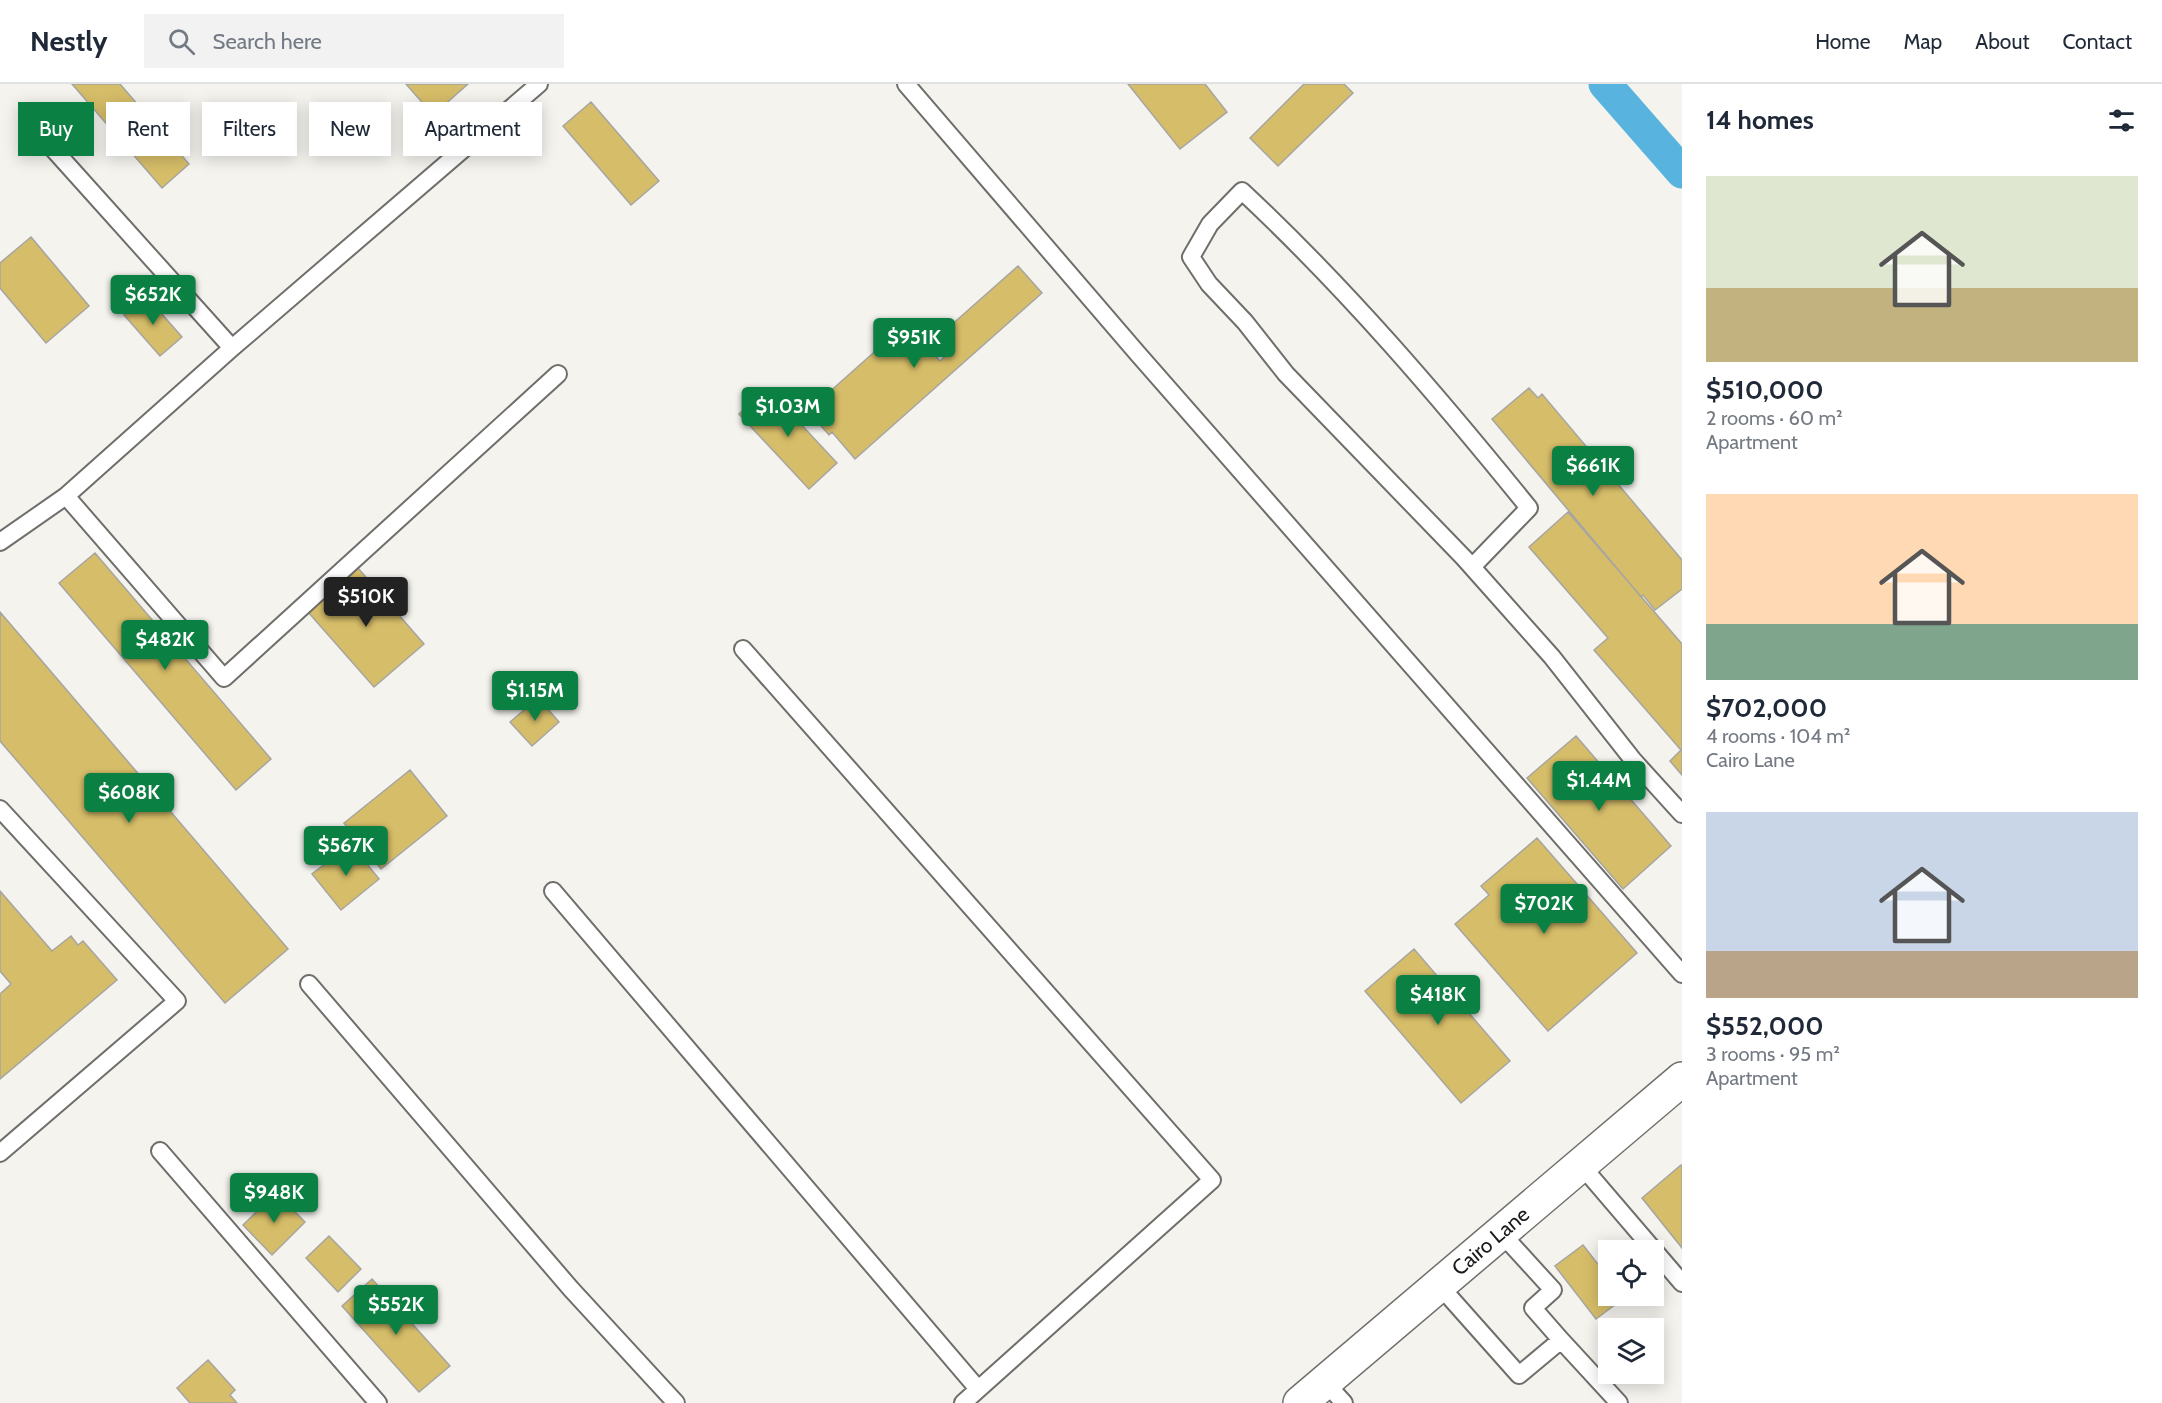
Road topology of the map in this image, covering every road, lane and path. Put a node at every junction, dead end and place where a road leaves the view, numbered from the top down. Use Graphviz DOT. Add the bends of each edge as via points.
graph roads {
  1 [pos="539,84"];
  2 [pos="906,84"];
  3 [pos="59,156"];
  4 [pos="232,348"];
  5 [pos="558,374"];
  6 [pos="66,496"];
  7 [pos="0,542"];
  8 [pos="1472,567"];
  9 [pos="743,649"];
  10 [pos="0,809"];
  11 [pos="1682,813"];
  12 [pos="553,891"];
  13 [pos="1682,974"];
  14 [pos="309,984"];
  15 [pos="1682,1079"];
  16 [pos="160,1151"];
  17 [pos="0,1153"];
  18 [pos="1581,1165"];
  19 [pos="1501,1233"];
  20 [pos="1682,1283"];
  21 [pos="1439,1285"];
  22 [pos="1561,1340"];
  23 [pos="978,1389"];
  24 [pos="1334,1393"];
  25 [pos="378,1403"];
  26 [pos="676,1403"];
  27 [pos="963,1403"];
  28 [pos="1300,1403"];
  29 [pos="1619,1403"];
  1 -- 4 [label="lane"];
  2 -- 13 [label="lane"];
  3 -- 4 [label="lane"];
  4 -- 6 [label="lane"];
  5 -- 6 [label="lane" via="224,678"];
  6 -- 7 [label="lane"];
  8 -- 8 [label="lane" via="1286,374 1209,284 1191,257 1210,224 1242,191 1394,345 1529,508"];
  8 -- 11 [label="lane"];
  9 -- 23 [label="lane" via="1212,1180"];
  10 -- 17 [label="lane" via="177,1001"];
  12 -- 23 [label="lane"];
  14 -- 26 [label="lane" via="571,1289"];
  15 -- 18 [label="street, Cairo Lane"];
  16 -- 25 [label="lane"];
  18 -- 19 [label="street, Cairo Lane"];
  18 -- 20 [label="lane"];
  19 -- 21 [label="street, Cairo Lane"];
  19 -- 22 [label="lane" via="1553,1290 1533,1308"];
  21 -- 22 [label="lane" via="1519,1375"];
  21 -- 24 [label="street, Cairo Lane"];
  22 -- 29 [label="lane"];
  23 -- 27 [label="lane"];
  24 -- 28 [label="street, Cairo Lane"];
}
